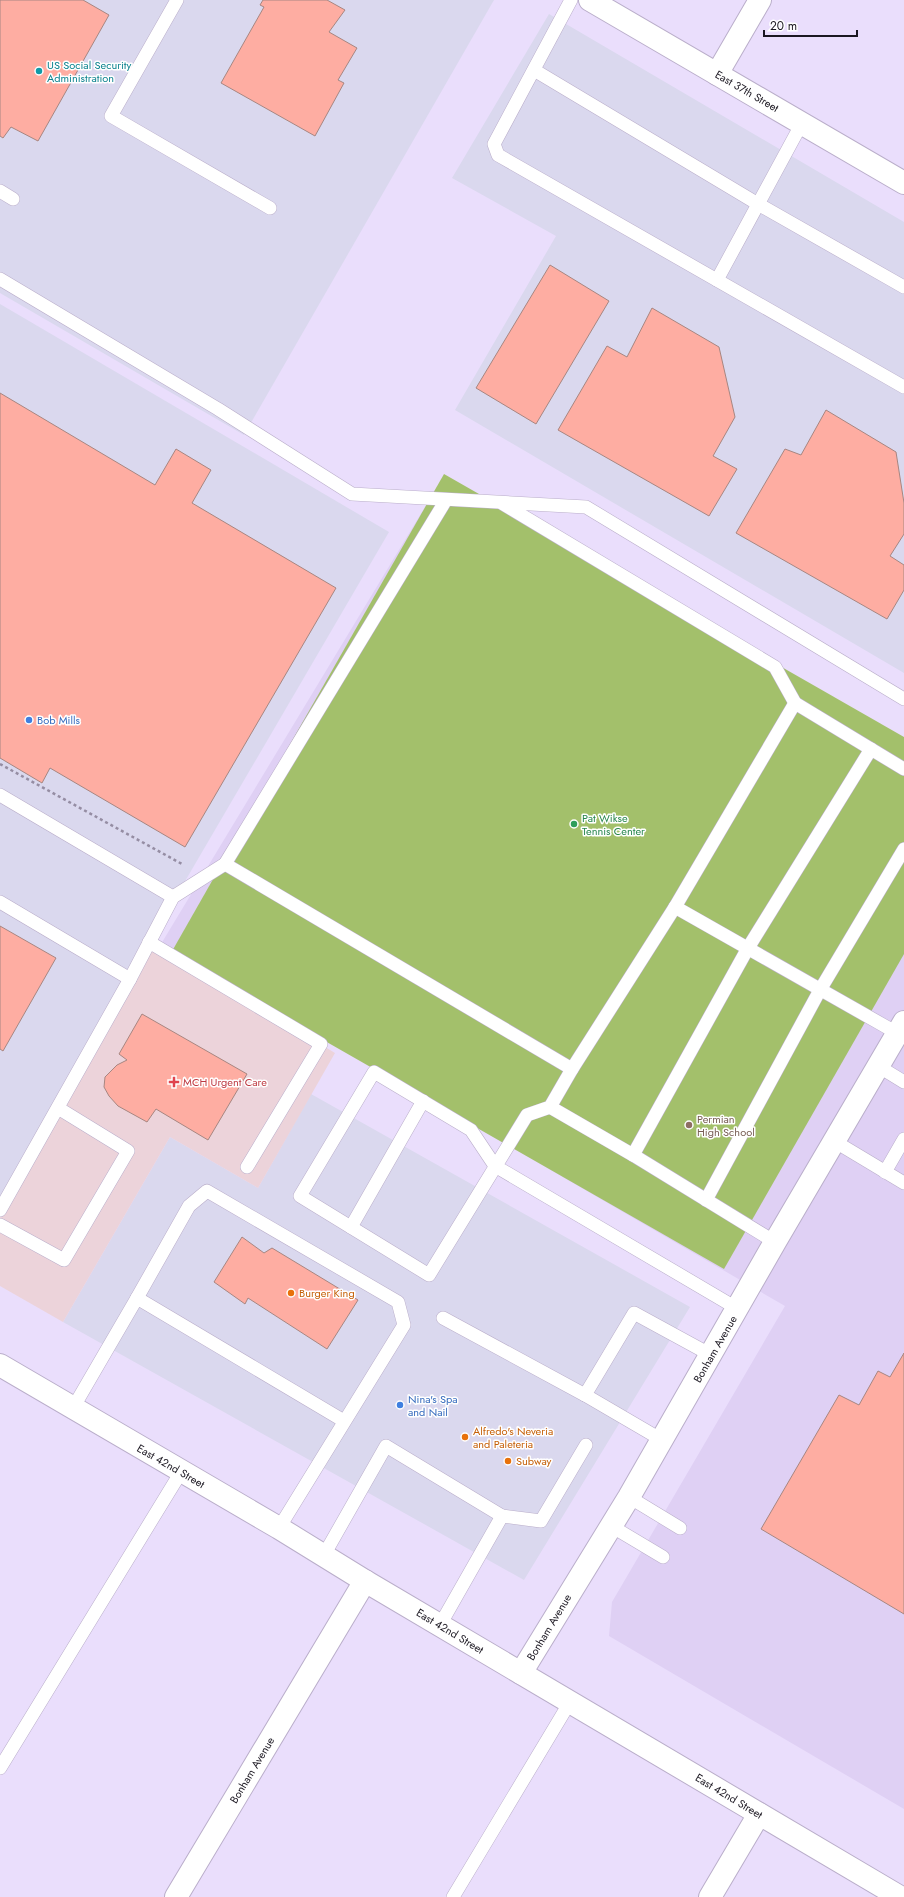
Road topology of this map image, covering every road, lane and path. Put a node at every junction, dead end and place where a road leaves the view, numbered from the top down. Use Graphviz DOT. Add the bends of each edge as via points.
graph roads {
  1 [pos="177,0"];
  2 [pos="571,0"];
  3 [pos="590,0"];
  4 [pos="760,0"];
  5 [pos="534,70"];
  6 [pos="717,74"];
  7 [pos="802,123"];
  8 [pos="904,183"];
  9 [pos="0,191"];
  10 [pos="13,199"];
  11 [pos="758,204"];
  12 [pos="270,208"];
  13 [pos="0,279"];
  14 [pos="717,280"];
  15 [pos="904,287"];
  16 [pos="904,387"];
  17 [pos="446,500"];
  18 [pos="502,503"];
  19 [pos="904,699"];
  20 [pos="795,703"];
  21 [pos="871,749"];
  22 [pos="0,764"];
  23 [pos="904,769"];
  24 [pos="0,795"];
  25 [pos="904,848"];
  26 [pos="225,864"];
  27 [pos="183,865"];
  28 [pos="173,897"];
  29 [pos="0,902"];
  30 [pos="675,906"];
  31 [pos="149,942"];
  32 [pos="748,948"];
  33 [pos="130,979"];
  34 [pos="820,990"];
  35 [pos="901,1027"];
  36 [pos="878,1066"];
  37 [pos="572,1069"];
  38 [pos="904,1082"];
  39 [pos="423,1101"];
  40 [pos="550,1107"];
  41 [pos="58,1108"];
  42 [pos="904,1139"];
  43 [pos="834,1141"];
  44 [pos="633,1155"];
  45 [pos="495,1166"];
  46 [pos="247,1167"];
  47 [pos="885,1172"];
  48 [pos="904,1183"];
  49 [pos="706,1200"];
  50 [pos="0,1210"];
  51 [pos="0,1225"];
  52 [pos="351,1227"];
  53 [pos="775,1242"];
  54 [pos="137,1298"];
  55 [pos="738,1309"];
  56 [pos="443,1318"];
  57 [pos="711,1356"];
  58 [pos="0,1365"];
  59 [pos="585,1395"];
  60 [pos="73,1408"];
  61 [pos="344,1422"];
  62 [pos="662,1440"];
  63 [pos="586,1445"];
  64 [pos="181,1472"];
  65 [pos="629,1497"];
  66 [pos="502,1516"];
  67 [pos="611,1526"];
  68 [pos="279,1528"];
  69 [pos="680,1528"];
  70 [pos="324,1555"];
  71 [pos="663,1557"];
  72 [pos="366,1581"];
  73 [pos="440,1625"];
  74 [pos="521,1673"];
  75 [pos="570,1702"];
  76 [pos="0,1768"];
  77 [pos="760,1814"];
  78 [pos="176,1897"];
  79 [pos="453,1897"];
  80 [pos="710,1897"];
  81 [pos="900,1897"];
  1 -- 12 [label="lane" via="111,116"];
  2 -- 5 [label="lane"];
  3 -- 6 [label="main road, East 37th Street"];
  4 -- 6 [label="main road"];
  5 -- 11 [label="lane"];
  5 -- 14 [label="lane" via="494,144 498,155"];
  6 -- 7 [label="main road, East 37th Street"];
  7 -- 8 [label="main road, East 37th Street"];
  7 -- 11 [label="lane"];
  9 -- 10 [label="lane"];
  11 -- 14 [label="lane"];
  11 -- 15 [label="lane"];
  13 -- 17 [label="lane" via="218,409 352,494"];
  14 -- 16 [label="lane"];
  17 -- 18 [label="lane"];
  17 -- 26 [label="lane"];
  18 -- 19 [label="lane" via="586,506"];
  18 -- 20 [label="lane" via="775,667"];
  20 -- 21 [label="lane"];
  20 -- 30 [label="lane"];
  21 -- 23 [label="lane"];
  21 -- 32 [label="lane"];
  22 -- 27 [label="path"];
  24 -- 28 [label="lane"];
  25 -- 34 [label="lane"];
  26 -- 28 [label="lane"];
  26 -- 37 [label="lane"];
  28 -- 31 [label="lane"];
  29 -- 33 [label="lane"];
  30 -- 32 [label="lane"];
  30 -- 37 [label="lane"];
  31 -- 33 [label="lane"];
  31 -- 46 [label="lane" via="321,1044"];
  32 -- 34 [label="lane"];
  32 -- 44 [label="lane"];
  33 -- 41 [label="lane"];
  34 -- 35 [label="lane"];
  34 -- 49 [label="lane"];
  35 -- 36 [label="main road, Bonham Avenue"];
  36 -- 38 [label="lane"];
  36 -- 43 [label="main road, Bonham Avenue"];
  37 -- 40 [label="lane"];
  39 -- 45 [label="lane" via="471,1130"];
  39 -- 52 [label="lane"];
  39 -- 52 [label="lane" via="374,1072 300,1196"];
  40 -- 44 [label="lane"];
  40 -- 45 [label="lane" via="527,1115"];
  41 -- 50 [label="lane"];
  41 -- 51 [label="lane" via="128,1151 64,1260"];
  42 -- 47 [label="lane"];
  43 -- 47 [label="lane"];
  43 -- 53 [label="main road, Bonham Avenue"];
  44 -- 49 [label="lane"];
  45 -- 52 [label="lane" via="429,1275"];
  45 -- 55 [label="lane"];
  47 -- 48 [label="lane"];
  49 -- 53 [label="lane"];
  53 -- 55 [label="main road, Bonham Avenue"];
  54 -- 60 [label="lane"];
  54 -- 61 [label="lane"];
  54 -- 61 [label="lane" via="189,1206 207,1191 398,1302 404,1325"];
  55 -- 57 [label="main road, Bonham Avenue"];
  56 -- 59 [label="lane"];
  57 -- 59 [label="lane" via="634,1312"];
  57 -- 62 [label="main road, Bonham Avenue"];
  58 -- 60 [label="main road, East 42nd Street"];
  59 -- 62 [label="lane"];
  60 -- 64 [label="main road, East 42nd Street"];
  61 -- 68 [label="lane"];
  62 -- 65 [label="main road, Bonham Avenue"];
  63 -- 66 [label="lane" via="541,1521"];
  64 -- 68 [label="main road, East 42nd Street"];
  64 -- 76 [label="lane"];
  65 -- 67 [label="main road, Bonham Avenue"];
  65 -- 69 [label="lane"];
  66 -- 70 [label="lane" via="386,1446"];
  66 -- 73 [label="lane"];
  67 -- 71 [label="lane"];
  67 -- 74 [label="main road, Bonham Avenue"];
  68 -- 70 [label="main road, East 42nd Street"];
  70 -- 72 [label="main road, East 42nd Street"];
  72 -- 73 [label="main road, East 42nd Street"];
  72 -- 78 [label="main road, Bonham Avenue"];
  73 -- 74 [label="main road, East 42nd Street"];
  74 -- 75 [label="main road, East 42nd Street"];
  75 -- 77 [label="main road, East 42nd Street"];
  75 -- 79 [label="lane"];
  77 -- 80 [label="main road"];
  77 -- 81 [label="main road, East 42nd Street"];
}
